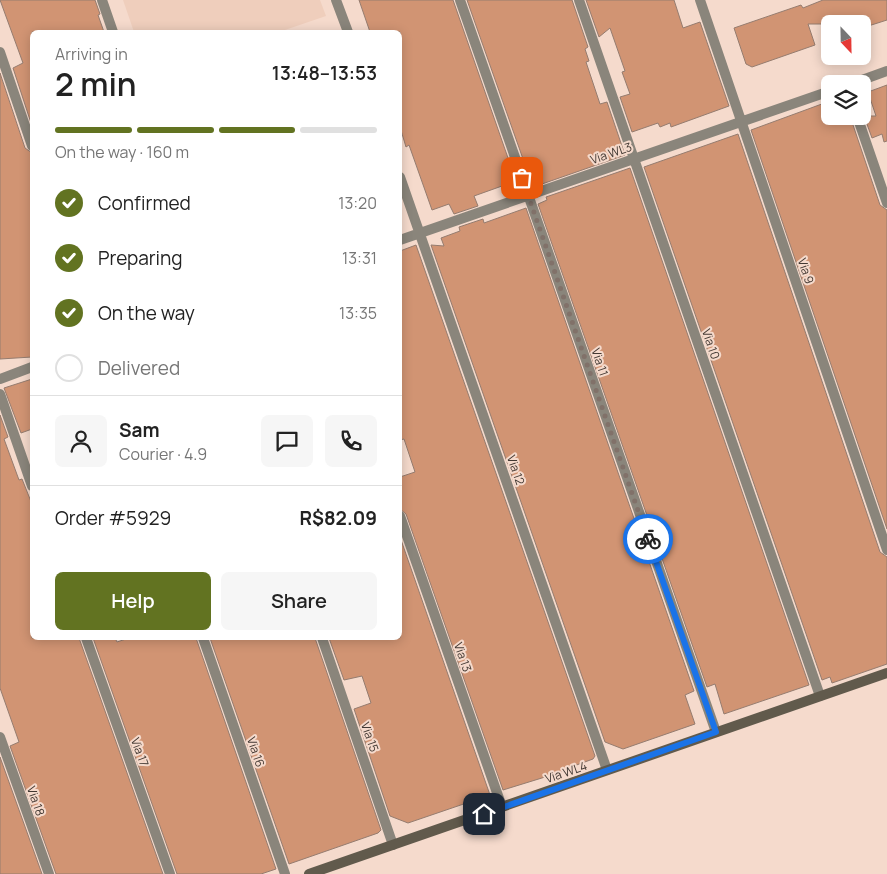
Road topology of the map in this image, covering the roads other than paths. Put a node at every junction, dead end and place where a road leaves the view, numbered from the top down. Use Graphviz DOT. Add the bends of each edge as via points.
graph roads {
  1 [pos="102,0"];
  2 [pos="336,0"];
  3 [pos="460,0"];
  4 [pos="580,0"];
  5 [pos="700,0"];
  6 [pos="112,30"];
  7 [pos="347,30"];
  8 [pos="0,52"];
  9 [pos="887,71"];
  10 [pos="871,77"];
  11 [pos="821,94"];
  12 [pos="742,122"];
  13 [pos="860,125"];
  14 [pos="30,140"];
  15 [pos="634,159"];
  16 [pos="402,183"];
  17 [pos="528,195"];
  18 [pos="887,203"];
  19 [pos="420,233"];
  20 [pos="402,239"];
  21 [pos="30,368"];
  22 [pos="0,379"];
  23 [pos="0,394"];
  24 [pos="30,480"];
  25 [pos="402,522"];
  26 [pos="887,550"];
  27 [pos="87,640"];
  28 [pos="204,640"];
  29 [pos="323,640"];
  30 [pos="887,673"];
  31 [pos="820,696"];
  32 [pos="716,732"];
  33 [pos="0,736"];
  34 [pos="607,770"];
  35 [pos="502,807"];
  36 [pos="393,845"];
  37 [pos="49,874"];
  38 [pos="170,874"];
  39 [pos="285,874"];
  40 [pos="309,874"];
  1 -- 6 [label="street"];
  2 -- 7 [label="street"];
  3 -- 17 [label="street, Via 11"];
  4 -- 15 [label="street, Via 10"];
  5 -- 12 [label="street, Via 9"];
  8 -- 14 [label="street"];
  9 -- 10 [label="street"];
  11 -- 12 [label="street, Via WL3"];
  12 -- 15 [label="street, Via WL3"];
  12 -- 26 [label="street, Via 9"];
  13 -- 18 [label="street"];
  15 -- 17 [label="street, Via WL3"];
  15 -- 31 [label="street, Via 10"];
  16 -- 19 [label="street, Via 12"];
  17 -- 19 [label="street, Via WL3"];
  17 -- 32 [label="street, Via 11"];
  19 -- 20 [label="street, Via WL3"];
  19 -- 34 [label="street, Via 12"];
  21 -- 22 [label="street"];
  23 -- 24 [label="street"];
  25 -- 35 [label="street, Via 13"];
  27 -- 38 [label="street, Via 17"];
  28 -- 39 [label="street, Via 16"];
  29 -- 36 [label="street, Via 15"];
  30 -- 31 [label="street, Via WL4"];
  31 -- 32 [label="street, Via WL4"];
  32 -- 34 [label="street, Via WL4"];
  33 -- 37 [label="street, Via 18"];
  34 -- 35 [label="street, Via WL4"];
  35 -- 36 [label="street, Via WL4"];
  36 -- 40 [label="street, Via WL4"];
}
